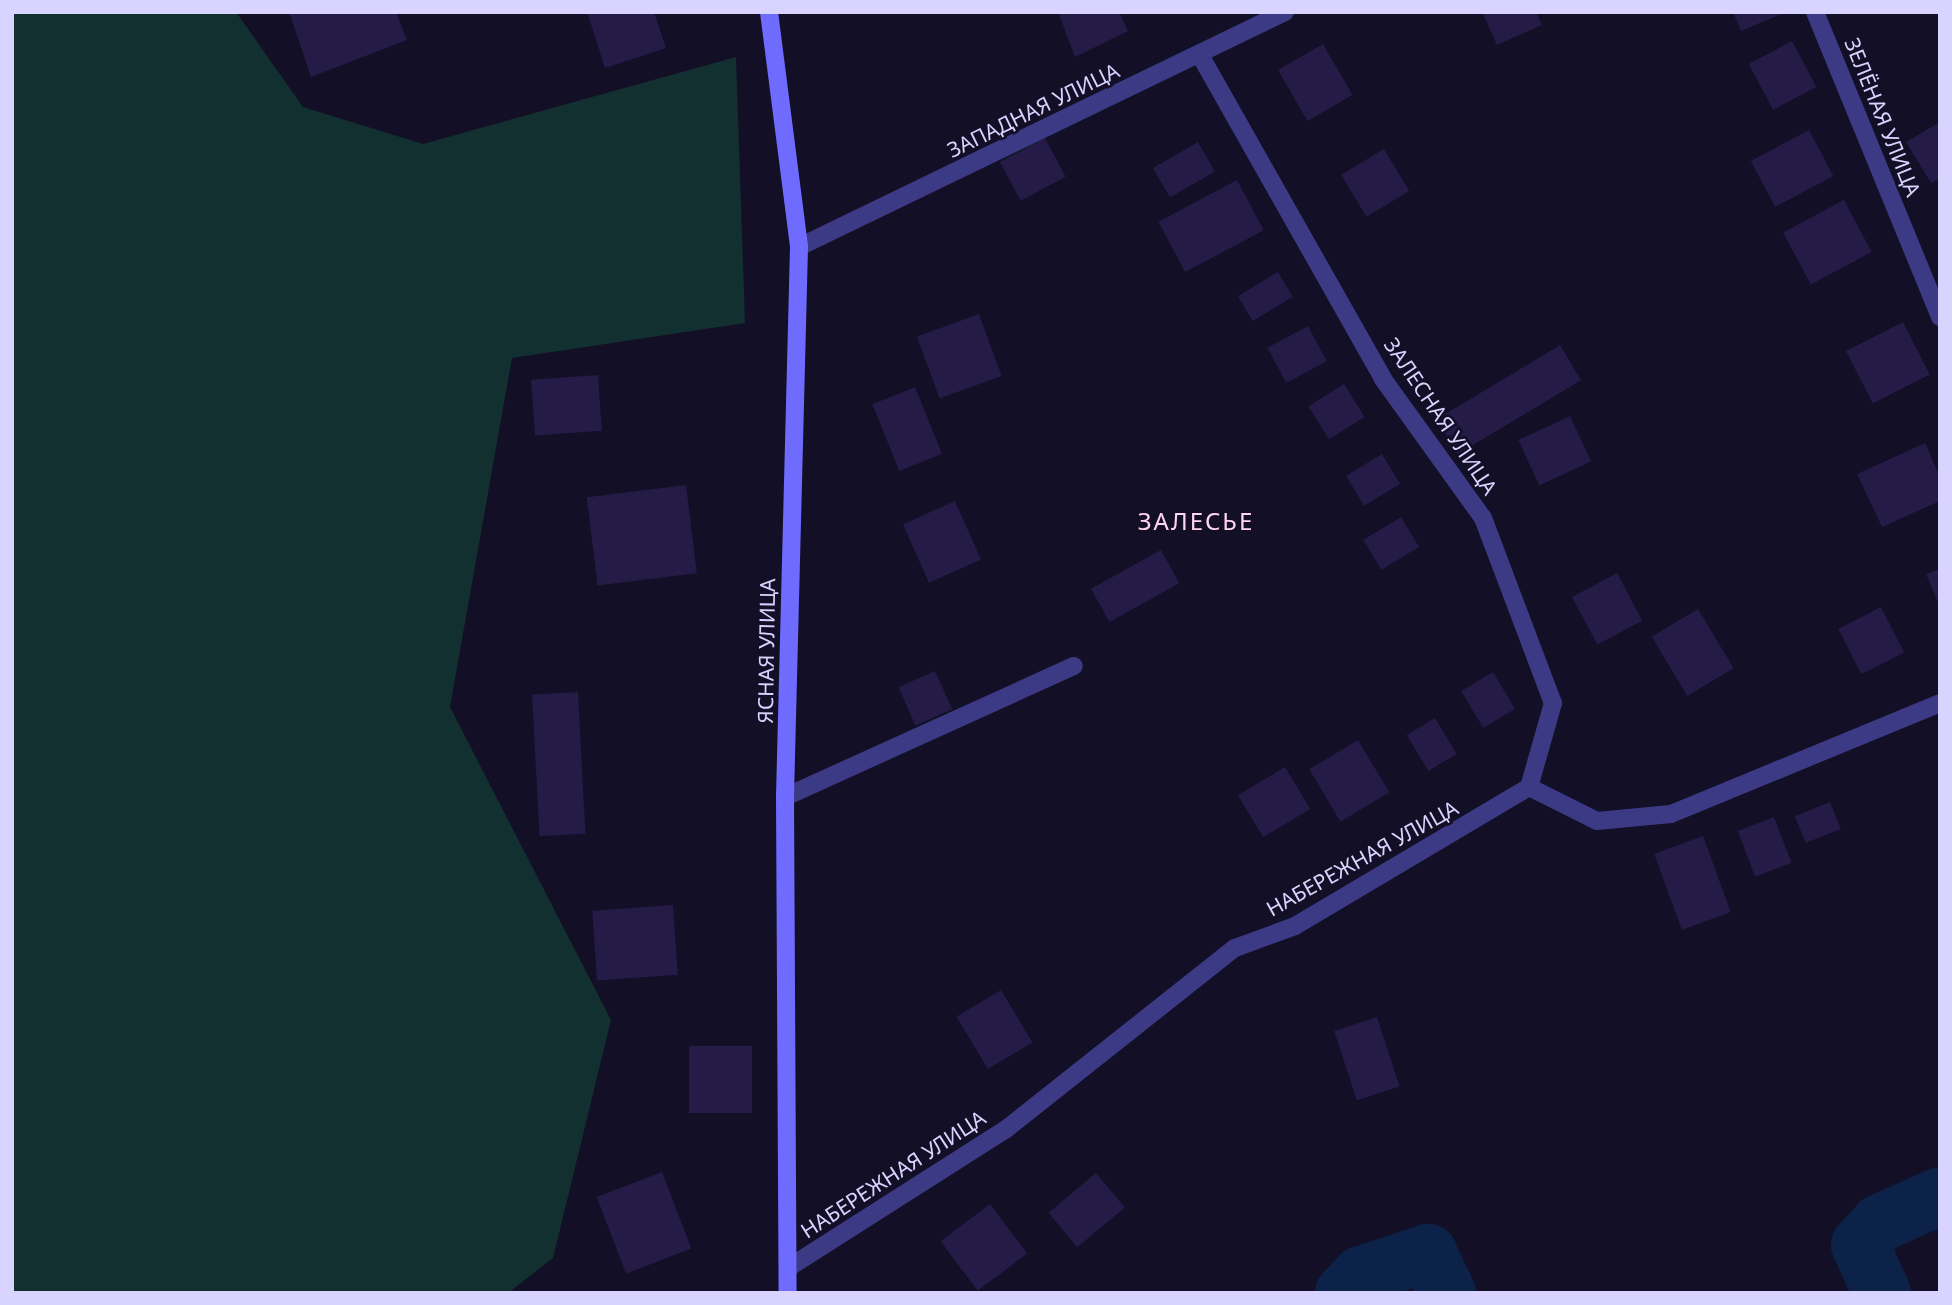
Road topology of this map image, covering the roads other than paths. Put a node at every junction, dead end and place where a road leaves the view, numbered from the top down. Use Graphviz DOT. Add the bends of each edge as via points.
graph roads {
  1 [pos="769,12"];
  2 [pos="1285,12"];
  3 [pos="1815,12"];
  4 [pos="1200,55"];
  5 [pos="799,247"];
  6 [pos="1940,317"];
  7 [pos="1074,666"];
  8 [pos="1940,704"];
  9 [pos="1529,786"];
  10 [pos="785,797"];
  11 [pos="788,1268"];
  12 [pos="788,1293"];
  1 -- 5 [label="main road, ЯСНАЯ УЛИЦА"];
  2 -- 4 [label="street, ЗАПАДНАЯ УЛИЦА"];
  3 -- 6 [label="street, ЗЕЛЁНАЯ УЛИЦА"];
  4 -- 5 [label="street, ЗАПАДНАЯ УЛИЦА"];
  4 -- 9 [label="street, ЗАЛЕСНАЯ УЛИЦА" via="1383,379 1483,518 1553,704"];
  5 -- 10 [label="main road, ЯСНАЯ УЛИЦА"];
  7 -- 10 [label="street"];
  8 -- 9 [label="street" via="1671,814 1597,821"];
  9 -- 11 [label="street, НАБЕРЕЖНАЯ УЛИЦА" via="1295,926 1235,948 1004,1130"];
  10 -- 11 [label="main road, ЯСНАЯ УЛИЦА"];
  11 -- 12 [label="main road, ЯСНАЯ УЛИЦА"];
}
